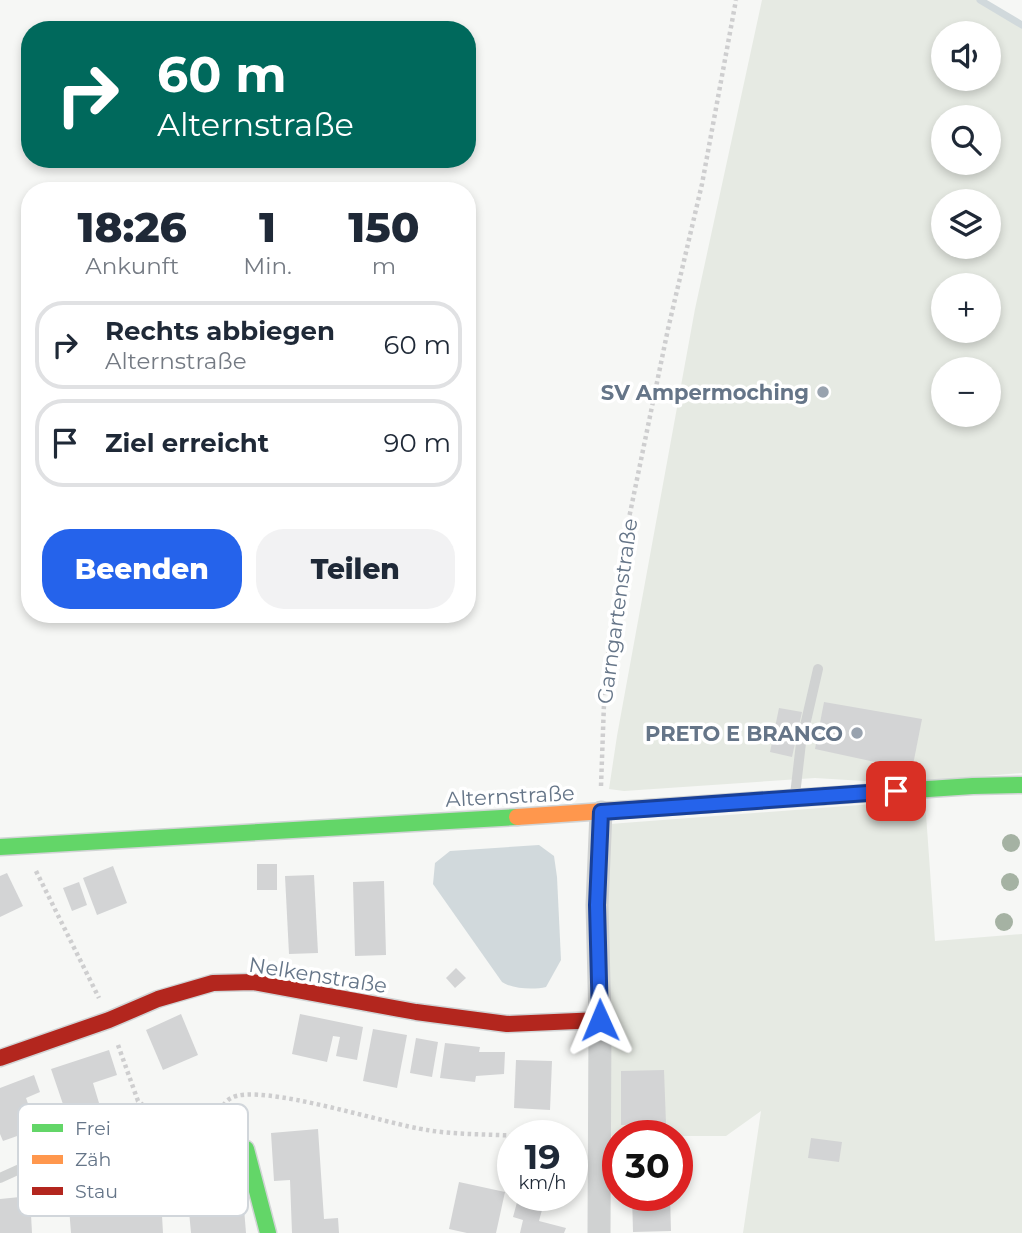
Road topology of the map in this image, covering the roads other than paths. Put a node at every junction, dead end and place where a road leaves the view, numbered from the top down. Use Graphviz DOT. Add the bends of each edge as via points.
graph roads {
  1 [pos="818,669"];
  2 [pos="1022,785"];
  3 [pos="794,798"];
  4 [pos="601,812"];
  5 [pos="0,847"];
  6 [pos="600,1020"];
  7 [pos="0,1058"];
  8 [pos="248,1157"];
  9 [pos="18,1170"];
  10 [pos="0,1178"];
  11 [pos="268,1233"];
  12 [pos="599,1233"];
  1 -- 3 [label="lane"];
  2 -- 3 [label="street, Alternstraße"];
  3 -- 4 [label="street, Alternstraße"];
  4 -- 5 [label="street, Alternstraße"];
  4 -- 6 [label="street" via="597,905"];
  6 -- 7 [label="street, Nelkenstraße" via="507,1024 253,982 213,984 158,999"];
  6 -- 12 [label="street"];
  8 -- 11 [label="street"];
  9 -- 10 [label="lane"];
}
